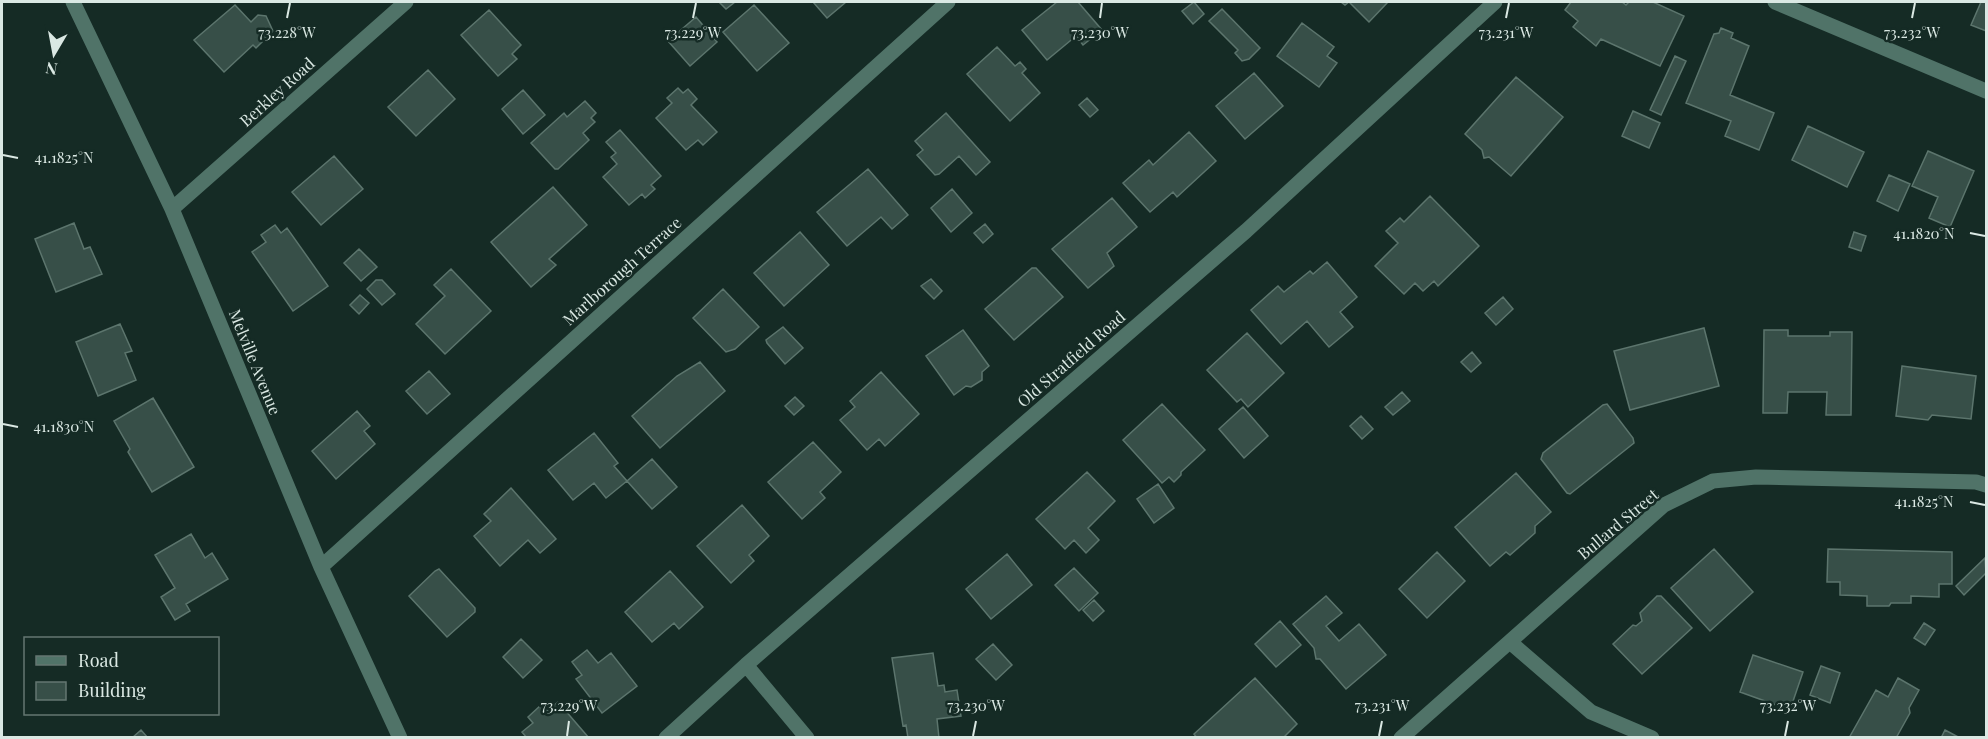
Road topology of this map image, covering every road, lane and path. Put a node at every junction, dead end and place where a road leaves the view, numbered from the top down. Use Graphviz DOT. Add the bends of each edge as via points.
graph roads {
  1 [pos="73,2"];
  2 [pos="406,2"];
  3 [pos="948,2"];
  4 [pos="1495,2"];
  5 [pos="1775,2"];
  6 [pos="1986,92"];
  7 [pos="172,209"];
  8 [pos="1986,485"];
  9 [pos="321,567"];
  10 [pos="1510,642"];
  11 [pos="746,665"];
  12 [pos="400,738"];
  13 [pos="666,738"];
  14 [pos="807,738"];
  15 [pos="1401,738"];
  16 [pos="1652,738"];
  1 -- 7 [label="street, Melville Avenue"];
  2 -- 7 [label="street, Berkley Road"];
  3 -- 9 [label="street, Marlborough Terrace"];
  4 -- 11 [label="street, Old Stratfield Road" via="1246,231"];
  5 -- 6 [label="street"];
  7 -- 9 [label="street, Melville Avenue"];
  8 -- 10 [label="street, Bullard Street" via="1756,477 1713,482 1665,505"];
  9 -- 12 [label="street, Melville Avenue"];
  10 -- 15 [label="street, Bullard Street"];
  10 -- 16 [label="street" via="1591,712"];
  11 -- 13 [label="street, Old Stratfield Road"];
  11 -- 14 [label="street"];
}
